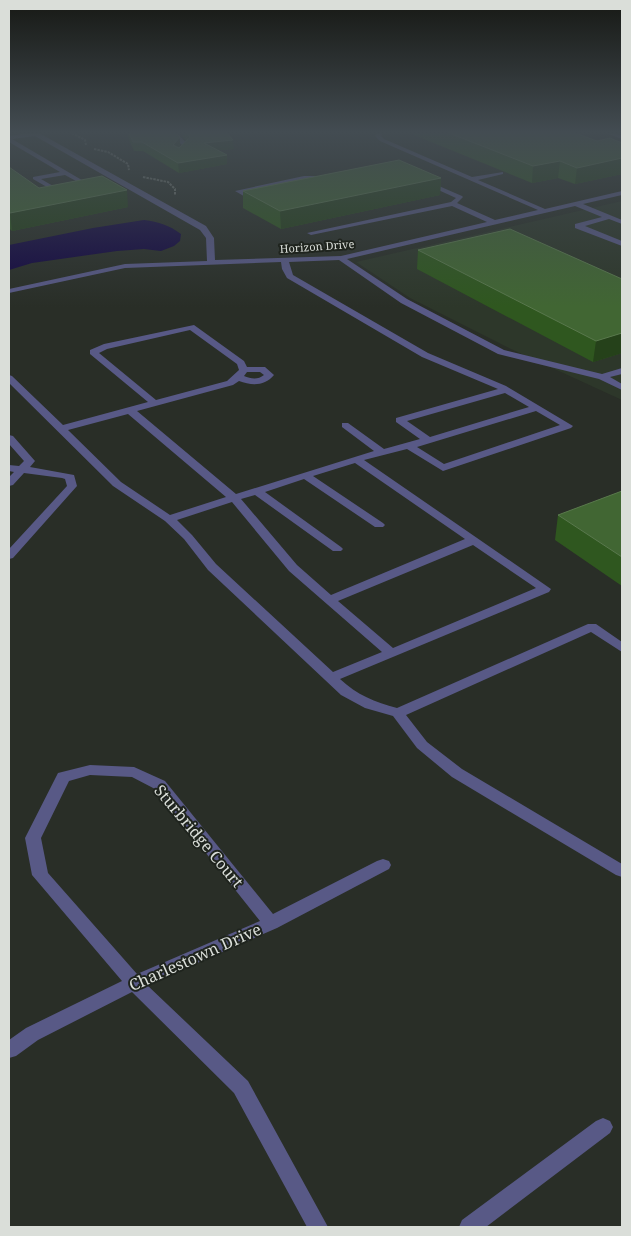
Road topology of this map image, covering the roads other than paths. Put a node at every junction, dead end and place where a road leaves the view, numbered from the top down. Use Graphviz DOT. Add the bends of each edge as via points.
graph roads {
  1 [pos="137,191"];
  2 [pos="240,191"];
  3 [pos="446,191"];
  4 [pos="498,191"];
  5 [pos="269,194"];
  6 [pos="622,194"];
  7 [pos="453,204"];
  8 [pos="576,204"];
  9 [pos="545,211"];
  10 [pos="609,216"];
  11 [pos="622,222"];
  12 [pos="492,224"];
  13 [pos="506,232"];
  14 [pos="312,234"];
  15 [pos="622,244"];
  16 [pos="341,258"];
  17 [pos="285,260"];
  18 [pos="211,262"];
  19 [pos="9,291"];
  20 [pos="622,370"];
  21 [pos="602,377"];
  22 [pos="9,378"];
  23 [pos="622,387"];
  24 [pos="506,390"];
  25 [pos="154,403"];
  26 [pos="536,408"];
  27 [pos="130,410"];
  28 [pos="345,424"];
  29 [pos="60,429"];
  30 [pos="9,438"];
  31 [pos="428,440"];
  32 [pos="409,446"];
  33 [pos="383,453"];
  34 [pos="356,459"];
  35 [pos="9,468"];
  36 [pos="21,470"];
  37 [pos="306,476"];
  38 [pos="9,483"];
  39 [pos="257,491"];
  40 [pos="234,498"];
  41 [pos="168,519"];
  42 [pos="379,526"];
  43 [pos="474,540"];
  44 [pos="337,549"];
  45 [pos="9,556"];
  46 [pos="330,600"];
  47 [pos="622,648"];
  48 [pos="391,653"];
  49 [pos="331,678"];
  50 [pos="398,713"];
  51 [pos="383,865"];
  52 [pos="622,871"];
  53 [pos="271,923"];
  54 [pos="134,984"];
  55 [pos="9,1050"];
  56 [pos="604,1127"];
  57 [pos="318,1227"];
  58 [pos="469,1227"];
  1 -- 18 [label="street" via="203,228 210,238"];
  2 -- 5 [label="street" via="249,197"];
  3 -- 7 [label="street" via="460,197"];
  4 -- 9 [label="street"];
  6 -- 8 [label="street, Horizon Drive"];
  7 -- 12 [label="street"];
  7 -- 14 [label="street"];
  8 -- 9 [label="street, Horizon Drive"];
  8 -- 10 [label="street"];
  9 -- 12 [label="street, Horizon Drive"];
  10 -- 11 [label="street"];
  10 -- 15 [label="street" via="578,226"];
  12 -- 13 [label="street"];
  12 -- 16 [label="street, Horizon Drive"];
  16 -- 17 [label="street, Horizon Drive"];
  16 -- 21 [label="street" via="404,300 501,352"];
  17 -- 18 [label="street, Horizon Drive"];
  17 -- 24 [label="street" via="288,274 424,355"];
  18 -- 19 [label="street, Horizon Drive" via="125,266"];
  20 -- 21 [label="street"];
  21 -- 23 [label="street"];
  22 -- 29 [label="street"];
  24 -- 26 [label="street"];
  24 -- 31 [label="street" via="400,420"];
  25 -- 25 [label="street" via="230,383 241,374 241,363 191,327 93,352"];
  25 -- 27 [label="street"];
  26 -- 31 [label="street"];
  26 -- 32 [label="street" via="568,426 443,468"];
  27 -- 29 [label="street"];
  27 -- 40 [label="street"];
  28 -- 33 [label="street"];
  29 -- 41 [label="street" via="117,484"];
  30 -- 36 [label="street" via="30,460"];
  31 -- 32 [label="street"];
  32 -- 33 [label="street"];
  33 -- 34 [label="street"];
  34 -- 37 [label="street"];
  34 -- 43 [label="street"];
  35 -- 36 [label="street"];
  36 -- 38 [label="street"];
  36 -- 45 [label="street" via="64,475 70,478 72,486"];
  37 -- 39 [label="street"];
  37 -- 42 [label="street"];
  39 -- 40 [label="street"];
  39 -- 44 [label="street"];
  40 -- 41 [label="street"];
  40 -- 46 [label="street" via="293,568"];
  41 -- 49 [label="street" via="188,537 212,567"];
  43 -- 46 [label="street"];
  43 -- 48 [label="street" via="545,589"];
  46 -- 48 [label="street"];
  47 -- 50 [label="street" via="592,627"];
  48 -- 49 [label="street"];
  49 -- 50 [label="street" via="357,699"];
  50 -- 52 [label="street" via="422,746 457,773"];
  51 -- 53 [label="street, Charlestown Drive"];
  53 -- 54 [label="street, Charlestown Drive"];
  53 -- 54 [label="street, Sturbridge Court" via="160,784 134,772 90,770 63,777 33,838 40,875"];
  54 -- 55 [label="street, Charlestown Drive" via="32,1034"];
  54 -- 57 [label="street, Sturbridge Court" via="242,1087"];
  56 -- 58 [label="street"];
}
